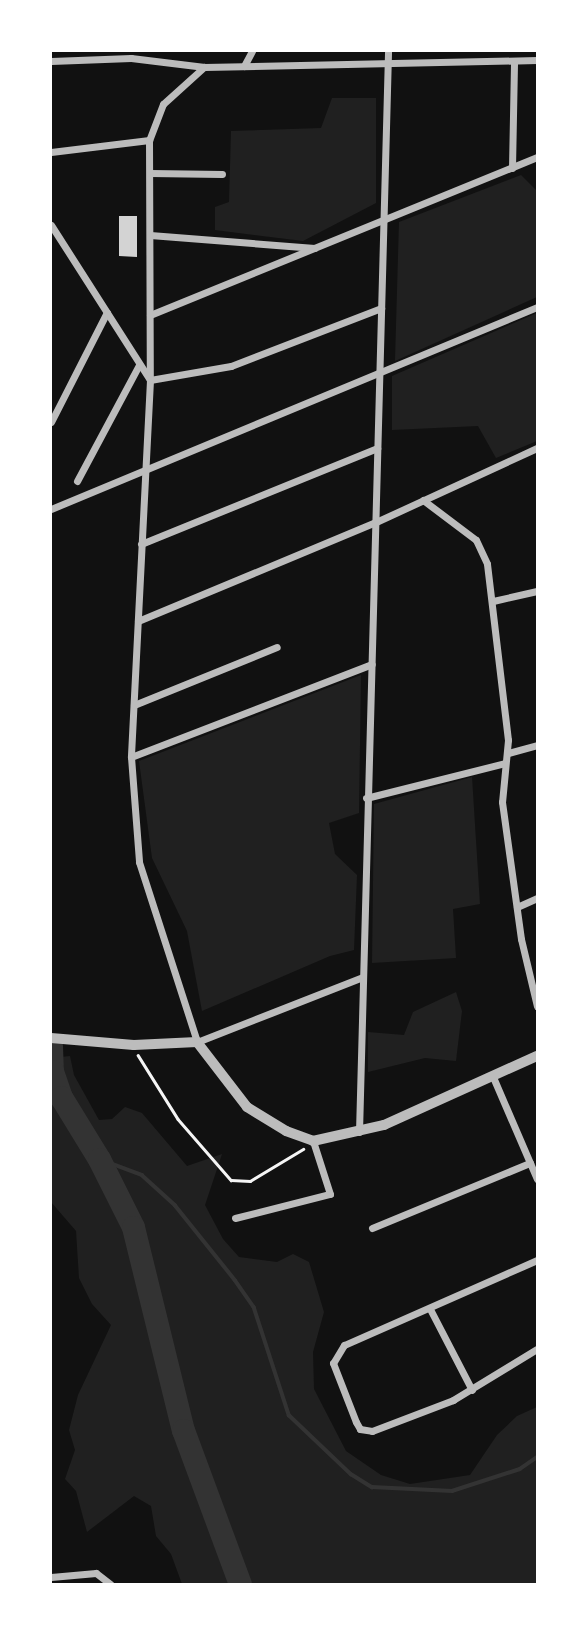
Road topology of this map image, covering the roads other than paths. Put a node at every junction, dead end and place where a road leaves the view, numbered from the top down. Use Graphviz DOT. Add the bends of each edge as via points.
graph roads {
  1 [pos="252,51"];
  2 [pos="388,51"];
  3 [pos="526,51"];
  4 [pos="537,60"];
  5 [pos="51,61"];
  6 [pos="514,61"];
  7 [pos="526,61"];
  8 [pos="388,65"];
  9 [pos="244,66"];
  10 [pos="204,67"];
  11 [pos="149,140"];
  12 [pos="51,152"];
  13 [pos="537,157"];
  14 [pos="512,168"];
  15 [pos="150,173"];
  16 [pos="222,174"];
  17 [pos="384,219"];
  18 [pos="51,225"];
  19 [pos="150,235"];
  20 [pos="317,248"];
  21 [pos="537,307"];
  22 [pos="381,308"];
  23 [pos="107,312"];
  24 [pos="150,315"];
  25 [pos="139,365"];
  26 [pos="379,376"];
  27 [pos="150,380"];
  28 [pos="51,422"];
  29 [pos="377,448"];
  30 [pos="537,448"];
  31 [pos="147,470"];
  32 [pos="77,481"];
  33 [pos="424,500"];
  34 [pos="51,509"];
  35 [pos="376,523"];
  36 [pos="141,544"];
  37 [pos="537,591"];
  38 [pos="493,601"];
  39 [pos="138,621"];
  40 [pos="277,647"];
  41 [pos="372,664"];
  42 [pos="134,705"];
  43 [pos="537,745"];
  44 [pos="508,753"];
  45 [pos="131,757"];
  46 [pos="505,763"];
  47 [pos="366,798"];
  48 [pos="537,898"];
  49 [pos="517,907"];
  50 [pos="363,978"];
  51 [pos="537,1006"];
  52 [pos="54,1038"];
  53 [pos="197,1042"];
  54 [pos="537,1056"];
  55 [pos="493,1077"];
  56 [pos="359,1133"];
  57 [pos="313,1141"];
  58 [pos="530,1163"];
  59 [pos="537,1180"];
  60 [pos="235,1218"];
  61 [pos="372,1228"];
  62 [pos="537,1260"];
  63 [pos="430,1310"];
  64 [pos="537,1349"];
  65 [pos="472,1390"];
  66 [pos="51,1577"];
  67 [pos="110,1584"];
  1 -- 9 [label="street"];
  2 -- 8 [label="street"];
  3 -- 7 [label="street"];
  4 -- 7 [label="street"];
  5 -- 10 [label="street" via="131,58"];
  6 -- 7 [label="street"];
  6 -- 8 [label="street"];
  6 -- 14 [label="street"];
  8 -- 9 [label="street"];
  8 -- 17 [label="street"];
  9 -- 10 [label="street"];
  10 -- 11 [label="street" via="163,104"];
  11 -- 12 [label="street"];
  11 -- 15 [label="street"];
  13 -- 14 [label="street"];
  14 -- 17 [label="street"];
  15 -- 16 [label="street"];
  15 -- 19 [label="street"];
  17 -- 20 [label="street"];
  17 -- 22 [label="street"];
  18 -- 23 [label="street"];
  19 -- 20 [label="street"];
  19 -- 24 [label="street"];
  20 -- 24 [label="street"];
  21 -- 26 [label="street"];
  22 -- 26 [label="street"];
  22 -- 27 [label="street" via="231,366"];
  23 -- 25 [label="street"];
  23 -- 28 [label="street"];
  24 -- 27 [label="street"];
  25 -- 27 [label="street"];
  25 -- 32 [label="street"];
  26 -- 29 [label="street"];
  26 -- 31 [label="street"];
  27 -- 31 [label="street"];
  29 -- 35 [label="street"];
  29 -- 36 [label="street"];
  30 -- 33 [label="street"];
  31 -- 34 [label="street"];
  31 -- 36 [label="street"];
  33 -- 35 [label="street"];
  33 -- 38 [label="street" via="476,540 487,564"];
  35 -- 39 [label="street"];
  35 -- 41 [label="street"];
  36 -- 39 [label="street"];
  37 -- 38 [label="street"];
  38 -- 44 [label="street"];
  39 -- 42 [label="street"];
  40 -- 42 [label="street"];
  41 -- 45 [label="street"];
  41 -- 47 [label="street"];
  42 -- 45 [label="street"];
  43 -- 44 [label="street"];
  44 -- 46 [label="street"];
  45 -- 53 [label="street" via="139,862"];
  46 -- 47 [label="street"];
  46 -- 49 [label="street" via="501,794"];
  47 -- 50 [label="street"];
  48 -- 49 [label="street"];
  49 -- 51 [label="street"];
  50 -- 53 [label="street"];
  50 -- 56 [label="street"];
  52 -- 53 [label="street" via="134,1045"];
  53 -- 57 [label="street" via="247,1107"];
  54 -- 55 [label="street"];
  55 -- 56 [label="street"];
  55 -- 58 [label="street"];
  56 -- 57 [label="street"];
  57 -- 60 [label="street" via="330,1194"];
  58 -- 59 [label="street"];
  58 -- 61 [label="street"];
  62 -- 63 [label="street"];
  63 -- 65 [label="street"];
  63 -- 65 [label="street" via="344,1345 334,1363 356,1422 365,1431"];
  64 -- 65 [label="street"];
  66 -- 67 [label="street" via="96,1573"];
}
